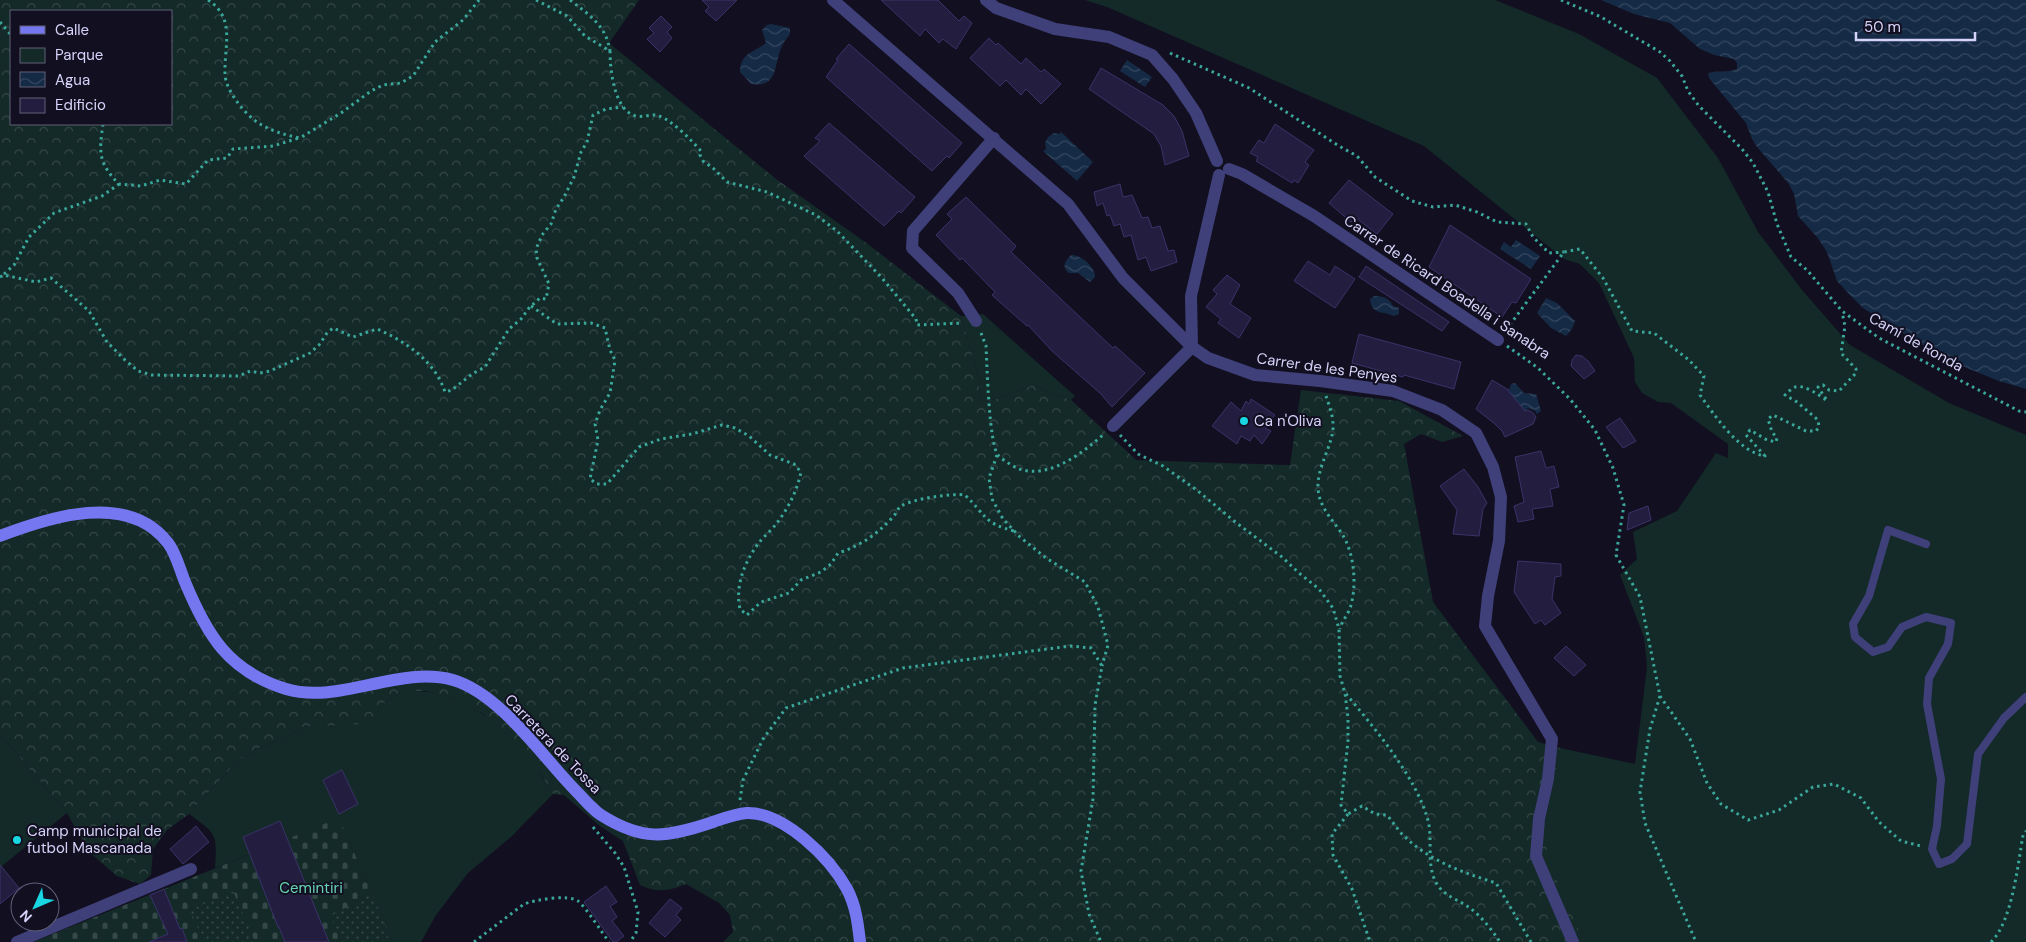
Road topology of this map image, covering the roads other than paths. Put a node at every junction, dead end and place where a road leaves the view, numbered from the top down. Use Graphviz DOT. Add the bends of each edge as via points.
graph roads {
  1 [pos="833,0"];
  2 [pos="986,0"];
  3 [pos="994,138"];
  4 [pos="1224,172"];
  5 [pos="976,321"];
  6 [pos="1498,340"];
  7 [pos="1192,347"];
  8 [pos="1113,426"];
  9 [pos="0,536"];
  10 [pos="1926,544"];
  11 [pos="2026,697"];
  12 [pos="191,869"];
  13 [pos="17,942"];
  14 [pos="860,942"];
  15 [pos="1573,942"];
  1 -- 3 [label="street, Carrer de les Penyes"];
  2 -- 4 [label="street" via="996,8 1055,29 1109,37 1152,55 1196,113 1218,161 1214,170"];
  3 -- 5 [label="street" via="913,231 912,248 958,293"];
  3 -- 7 [label="street, Carrer de les Penyes" via="1068,204 1123,278"];
  4 -- 6 [label="street, Carrer de Ricard Boadella i Sanabra" via="1242,174 1314,216"];
  4 -- 7 [label="street" via="1191,296"];
  7 -- 8 [label="street"];
  7 -- 15 [label="street, Carrer de les Penyes" via="1208,358 1255,375 1393,392 1442,410 1476,433 1493,467 1501,496 1499,541 1485,626 1552,738 1536,856"];
  9 -- 14 [label="main road, Carretera de Tossa" via="62,517 92,512 121,513 144,522 169,544 201,620 219,646 237,664 266,682 288,690 318,692 430,676 454,681 476,690 504,713 598,813 622,827 644,834 664,834 738,814 758,814 776,819 832,866 854,906"];
  10 -- 11 [label="lane" via="1888,530 1869,596 1853,624 1855,637 1872,652 1888,647 1902,627 1926,617 1951,623 1948,644 1930,678 1927,704 1941,779 1932,849 1939,864 1952,859 1967,844 1978,754 2004,718"];
  12 -- 13 [label="street"];
}
